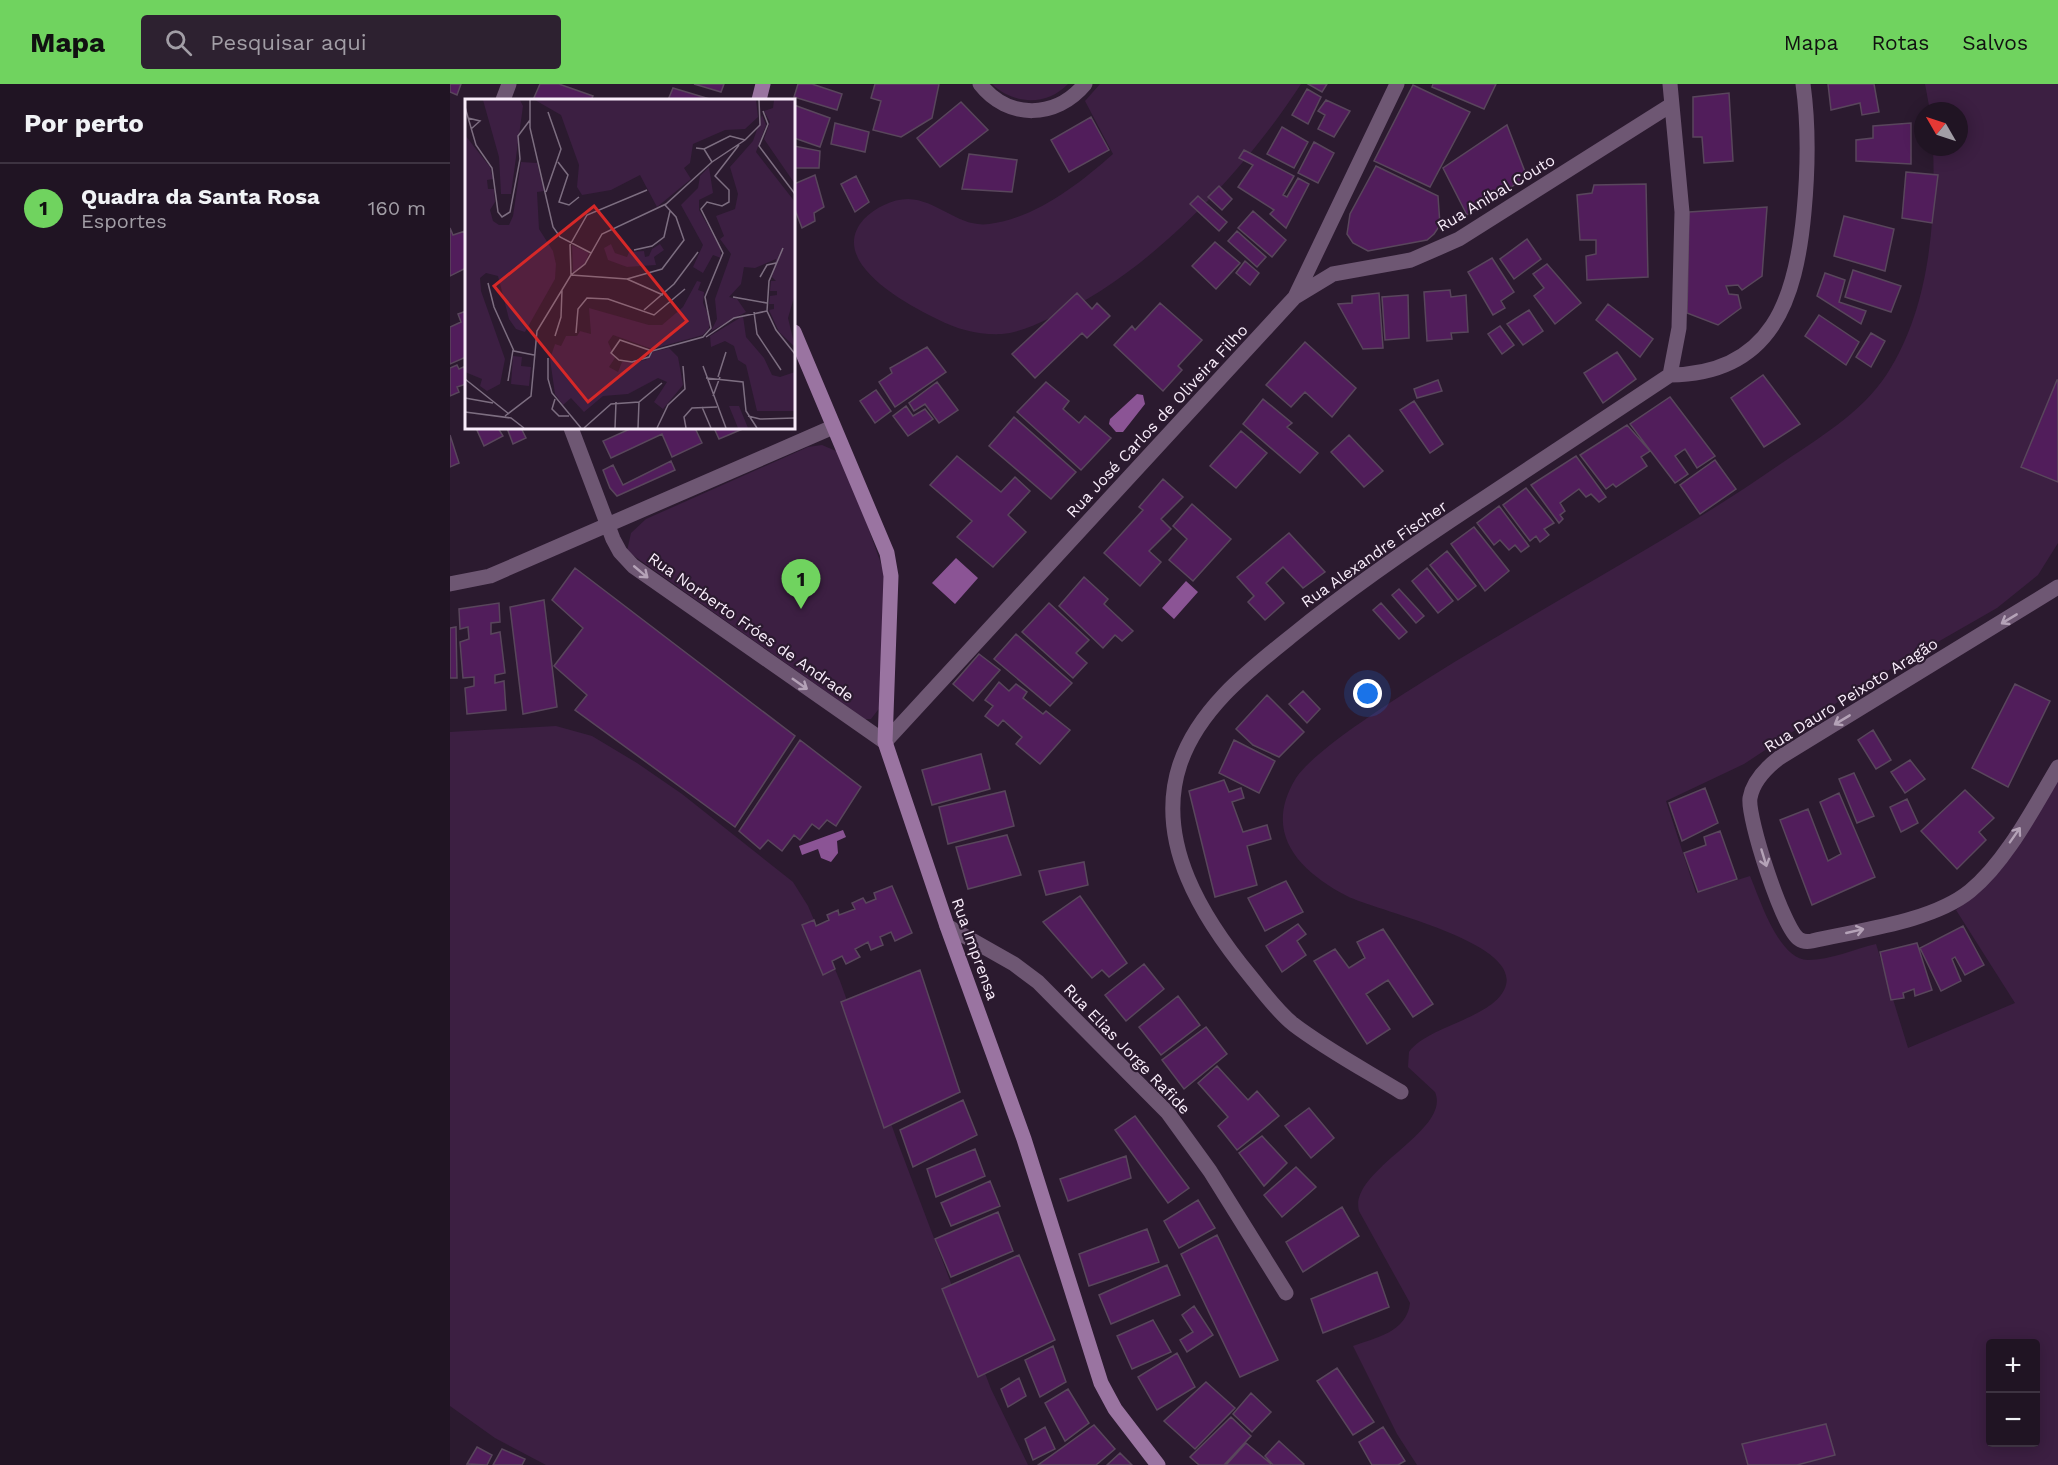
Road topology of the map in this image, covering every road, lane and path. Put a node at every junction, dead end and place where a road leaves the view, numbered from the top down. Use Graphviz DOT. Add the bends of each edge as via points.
graph roads {
  1 [pos="509,84"];
  2 [pos="763,84"];
  3 [pos="980,84"];
  4 [pos="1085,84"];
  5 [pos="1396,84"];
  6 [pos="1670,84"];
  7 [pos="1803,84"];
  8 [pos="503,99"];
  9 [pos="759,99"];
  10 [pos="1671,105"];
  11 [pos="1294,297"];
  12 [pos="795,334"];
  13 [pos="1671,375"];
  14 [pos="833,427"];
  15 [pos="571,429"];
  16 [pos="608,525"];
  17 [pos="450,584"];
  18 [pos="2058,587"];
  19 [pos="885,742"];
  20 [pos="2058,767"];
  21 [pos="947,926"];
  22 [pos="1401,1092"];
  23 [pos="1286,1293"];
  24 [pos="1158,1465"];
  1 -- 8 [label="street"];
  2 -- 9 [label="street"];
  3 -- 4 [label="street" via="996,100 1027,111 1059,105"];
  5 -- 11 [label="street, Rua José Carlos de Oliveira Filho"];
  6 -- 10 [label="street"];
  7 -- 13 [label="street, Rua Alexandre Fischer" via="1808,174 1799,255 1786,303 1764,336 1734,362 1709,372"];
  10 -- 11 [label="street, Rua Aníbal Couto" via="1459,239 1411,260 1333,274"];
  10 -- 13 [label="street" via="1682,212 1678,328"];
  11 -- 19 [label="street, Rua José Carlos de Oliveira Filho"];
  12 -- 14 [label="street, Rua Imprensa"];
  13 -- 22 [label="street, Rua Alexandre Fischer" via="1331,603 1223,695 1193,737 1180,765 1173,796 1177,846 1208,918 1239,963 1292,1023"];
  14 -- 16 [label="street"];
  14 -- 19 [label="street, Rua Imprensa" via="887,553 891,576"];
  15 -- 16 [label="street, Rua Norberto Fróes de Andrade"];
  16 -- 17 [label="street" via="490,576"];
  16 -- 19 [label="street, Rua Norberto Fróes de Andrade, one-way" via="620,552 648,578"];
  18 -- 20 [label="street, Rua Dauro Peixoto Aragão, one-way" via="1779,758 1761,775 1752,790 1750,808 1785,921 1798,939 1812,941 1915,916 1958,899 1975,886 1999,857"];
  19 -- 21 [label="street, Rua Imprensa"];
  21 -- 23 [label="street, Rua Elias Jorge Rafide" via="1038,982 1168,1113 1210,1171"];
  21 -- 24 [label="street, Rua Imprensa" via="1024,1139 1101,1383 1114,1409"];
}
